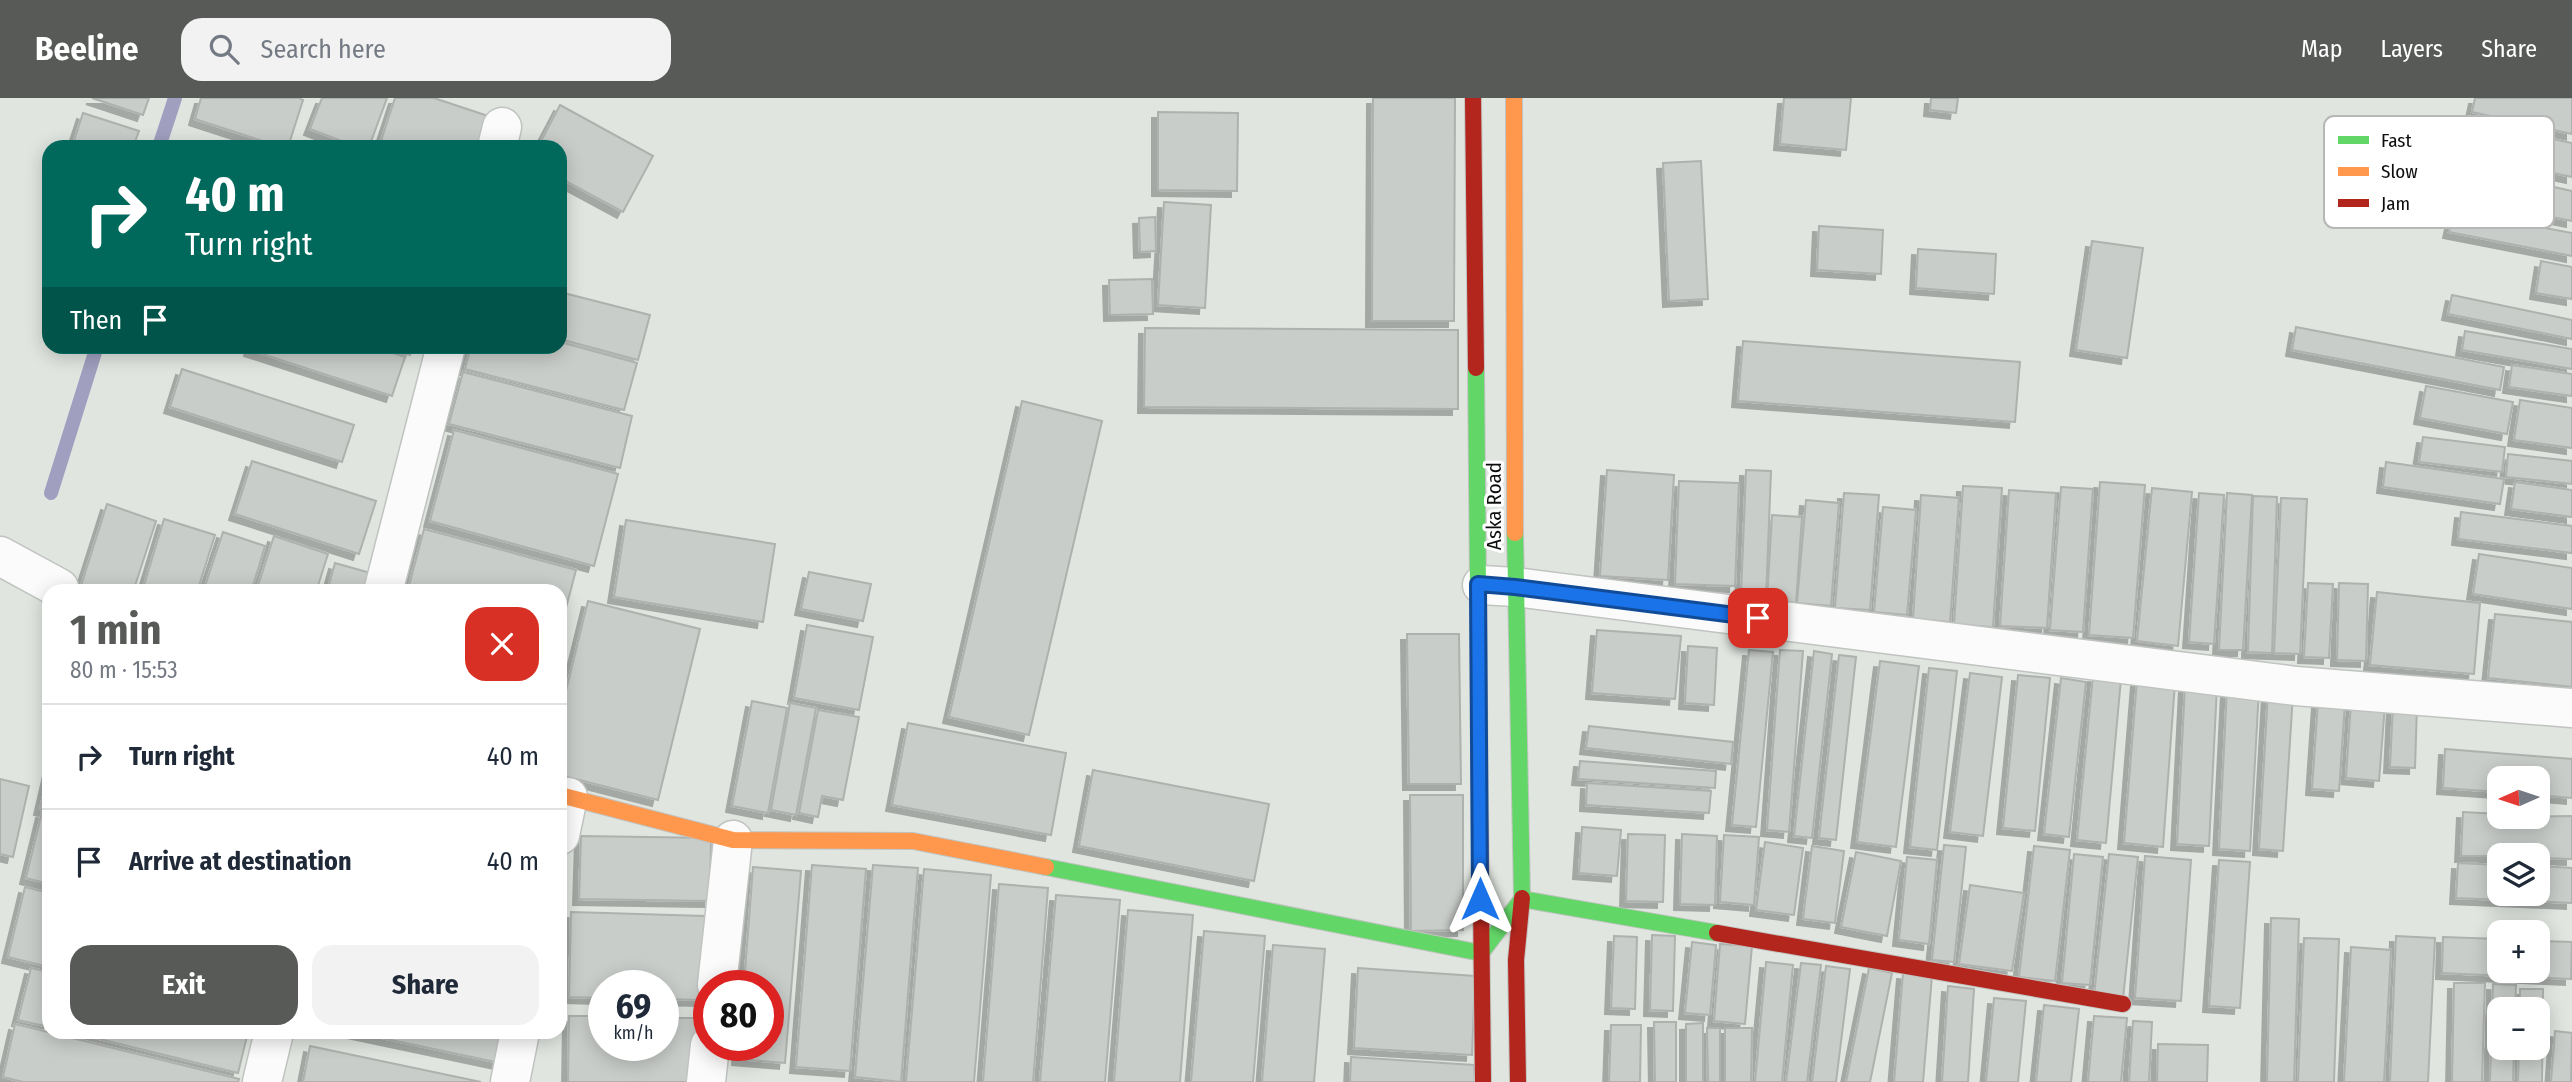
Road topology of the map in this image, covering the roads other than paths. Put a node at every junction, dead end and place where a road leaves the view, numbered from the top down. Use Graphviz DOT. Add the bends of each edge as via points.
graph roads {
  1 [pos="1473,98"];
  2 [pos="1514,98"];
  3 [pos="444,354"];
  4 [pos="0,556"];
  5 [pos="52,584"];
  6 [pos="385,584"];
  7 [pos="1478,584"];
  8 [pos="1515,587"];
  9 [pos="2572,708"];
  10 [pos="567,797"];
  11 [pos="733,840"];
  12 [pos="1522,899"];
  13 [pos="1481,953"];
  14 [pos="719,970"];
  15 [pos="2123,1004"];
  16 [pos="272,1039"];
  17 [pos="519,1039"];
  18 [pos="708,1061"];
  19 [pos="262,1082"];
  20 [pos="510,1082"];
  21 [pos="706,1082"];
  22 [pos="1483,1082"];
  23 [pos="1518,1082"];
  1 -- 7 [label="main road"];
  2 -- 8 [label="main road, Aska Road"];
  3 -- 6 [label="street"];
  4 -- 5 [label="street"];
  7 -- 8 [label="street"];
  7 -- 13 [label="main road"];
  8 -- 9 [label="street" via="2296,686"];
  8 -- 12 [label="main road, Aska Road"];
  10 -- 11 [label="main road"];
  11 -- 13 [label="main road" via="913,841"];
  11 -- 14 [label="street"];
  12 -- 13 [label="main road"];
  12 -- 15 [label="main road"];
  12 -- 23 [label="main road, Aska Road" via="1516,960"];
  13 -- 22 [label="main road"];
  16 -- 19 [label="street"];
  17 -- 20 [label="street"];
  18 -- 21 [label="street"];
}
